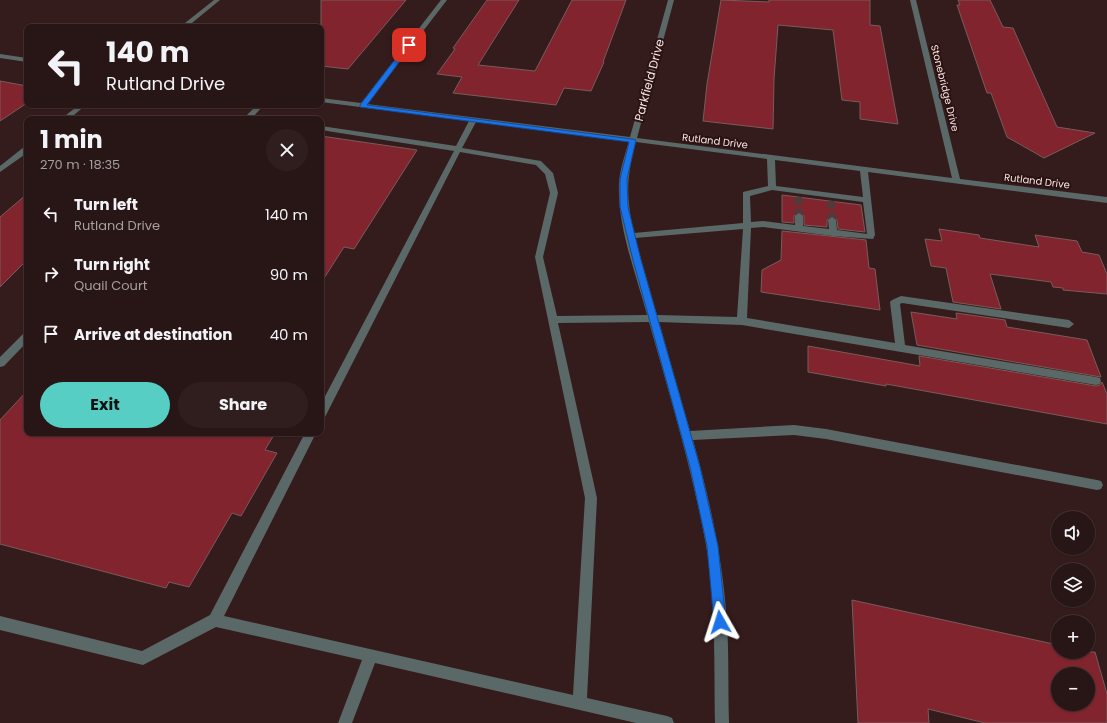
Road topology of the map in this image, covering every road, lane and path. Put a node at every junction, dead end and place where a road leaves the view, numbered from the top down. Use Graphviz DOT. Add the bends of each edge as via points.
graph roads {
  1 [pos="217,0"];
  2 [pos="444,0"];
  3 [pos="671,0"];
  4 [pos="913,0"];
  5 [pos="186,24"];
  6 [pos="0,56"];
  7 [pos="24,60"];
  8 [pos="324,100"];
  9 [pos="362,106"];
  10 [pos="79,108"];
  11 [pos="258,108"];
  12 [pos="69,116"];
  13 [pos="250,116"];
  14 [pos="473,120"];
  15 [pos="324,128"];
  16 [pos="632,140"];
  17 [pos="458,148"];
  18 [pos="24,151"];
  19 [pos="771,158"];
  20 [pos="0,170"];
  21 [pos="864,170"];
  22 [pos="957,181"];
  23 [pos="772,188"];
  24 [pos="867,200"];
  25 [pos="1107,200"];
  26 [pos="799,216"];
  27 [pos="832,220"];
  28 [pos="747,225"];
  29 [pos="799,228"];
  30 [pos="833,233"];
  31 [pos="630,236"];
  32 [pos="653,318"];
  33 [pos="553,320"];
  34 [pos="742,321"];
  35 [pos="1069,324"];
  36 [pos="24,339"];
  37 [pos="900,348"];
  38 [pos="0,363"];
  39 [pos="1096,382"];
  40 [pos="324,408"];
  41 [pos="309,436"];
  42 [pos="686,436"];
  43 [pos="1097,485"];
  44 [pos="215,620"];
  45 [pos="0,623"];
  46 [pos="372,656"];
  47 [pos="580,704"];
  48 [pos="346,723"];
  49 [pos="666,723"];
  50 [pos="722,723"];
  1 -- 5 [label="street"];
  2 -- 9 [label="street"];
  3 -- 16 [label="street, Parkfield Drive"];
  4 -- 22 [label="street, Stonebridge Drive"];
  6 -- 7 [label="street"];
  8 -- 9 [label="street, Rutland Drive"];
  9 -- 14 [label="street, Rutland Drive"];
  10 -- 12 [label="street"];
  11 -- 13 [label="street"];
  14 -- 16 [label="street, Rutland Drive"];
  14 -- 17 [label="street"];
  15 -- 17 [label="street"];
  16 -- 19 [label="street, Rutland Drive"];
  16 -- 31 [label="street, Parkfield Drive" via="622,188"];
  17 -- 33 [label="street" via="538,163 549,173 554,192 539,257"];
  17 -- 40 [label="street"];
  18 -- 20 [label="street"];
  19 -- 21 [label="street, Rutland Drive"];
  19 -- 23 [label="street"];
  21 -- 22 [label="street, Rutland Drive"];
  21 -- 24 [label="street"];
  22 -- 25 [label="street, Rutland Drive"];
  23 -- 24 [label="street" via="798,194"];
  23 -- 28 [label="street" via="746,194"];
  24 -- 30 [label="street" via="870,237"];
  26 -- 29 [label="street"];
  27 -- 30 [label="street"];
  28 -- 29 [label="street"];
  28 -- 31 [label="street"];
  28 -- 34 [label="street"];
  29 -- 30 [label="street"];
  31 -- 32 [label="street, Parkfield Drive"];
  32 -- 33 [label="street"];
  32 -- 34 [label="street"];
  32 -- 42 [label="street, Parkfield Drive"];
  33 -- 47 [label="street" via="591,498"];
  34 -- 37 [label="street"];
  35 -- 37 [label="street" via="901,299 895,302"];
  36 -- 38 [label="street"];
  37 -- 39 [label="street"];
  41 -- 44 [label="street"];
  42 -- 43 [label="street" via="794,430"];
  42 -- 50 [label="street, Parkfield Drive" via="712,546 720,622"];
  44 -- 45 [label="street" via="143,658"];
  44 -- 46 [label="street"];
  46 -- 47 [label="street"];
  46 -- 48 [label="street"];
  47 -- 49 [label="street"];
}
